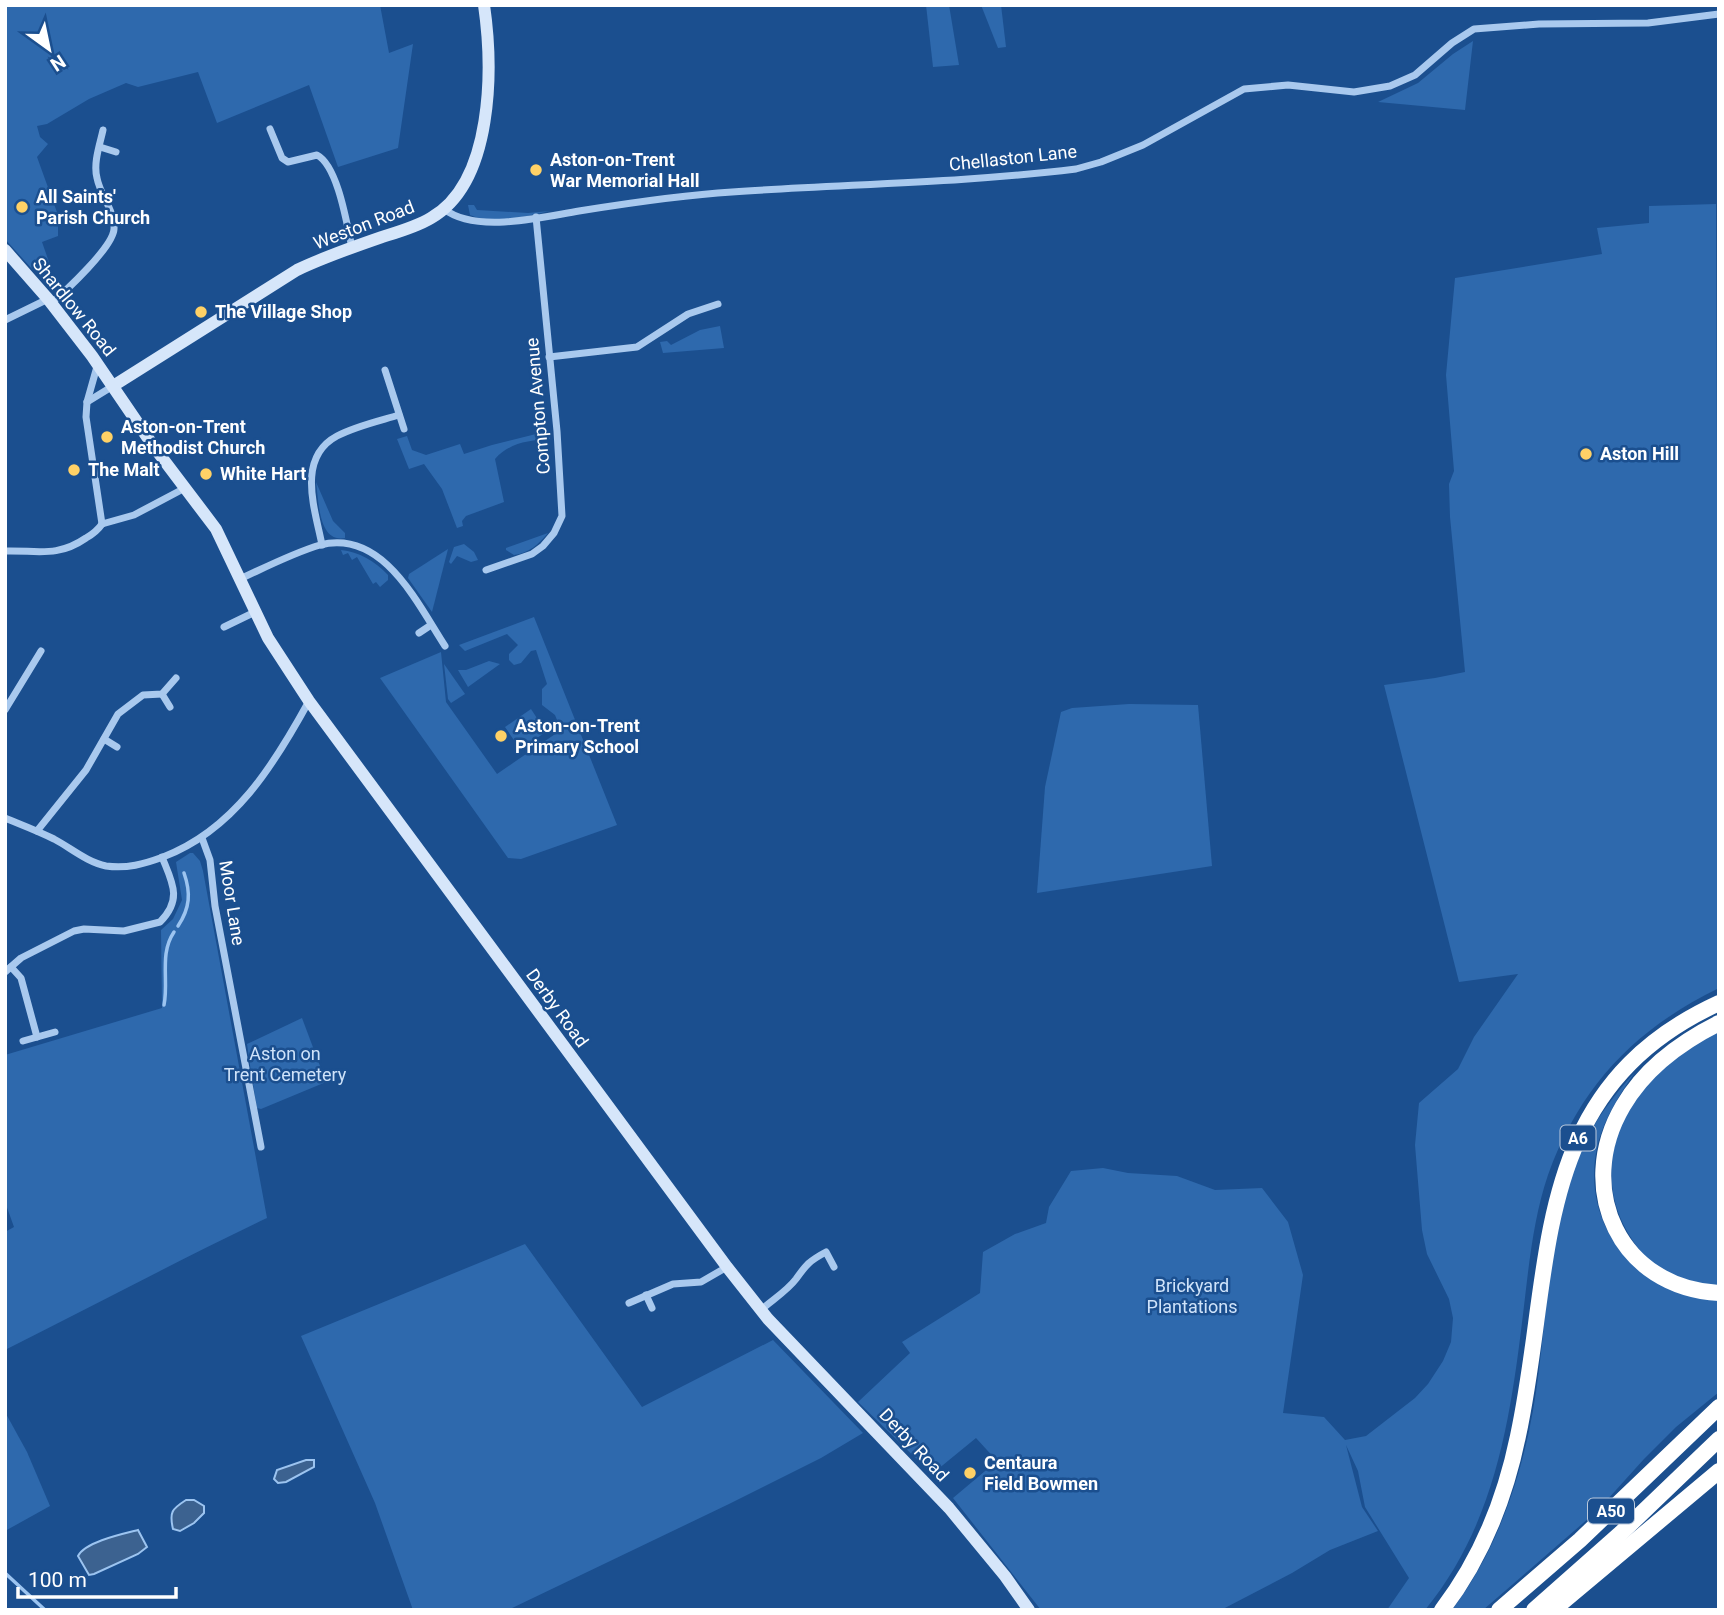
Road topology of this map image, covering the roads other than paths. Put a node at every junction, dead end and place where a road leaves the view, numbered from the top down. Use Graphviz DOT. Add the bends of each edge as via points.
graph roads {
  1 [pos="484,5"];
  2 [pos="1719,14"];
  3 [pos="270,129"];
  4 [pos="103,130"];
  5 [pos="100,147"];
  6 [pos="116,152"];
  7 [pos="444,209"];
  8 [pos="536,217"];
  9 [pos="352,248"];
  10 [pos="5,250"];
  11 [pos="50,301"];
  12 [pos="718,304"];
  13 [pos="5,320"];
  14 [pos="549,357"];
  15 [pos="98,363"];
  16 [pos="384,370"];
  17 [pos="113,386"];
  18 [pos="87,402"];
  19 [pos="399,415"];
  20 [pos="404,429"];
  21 [pos="186,487"];
  22 [pos="102,524"];
  23 [pos="322,545"];
  24 [pos="5,551"];
  25 [pos="502,554"];
  26 [pos="506,564"];
  27 [pos="486,570"];
  28 [pos="240,579"];
  29 [pos="255,612"];
  30 [pos="431,625"];
  31 [pos="224,626"];
  32 [pos="419,634"];
  33 [pos="445,646"];
  34 [pos="41,651"];
  35 [pos="176,678"];
  36 [pos="162,694"];
  37 [pos="309,701"];
  38 [pos="170,707"];
  39 [pos="5,710"];
  40 [pos="104,739"];
  41 [pos="117,747"];
  42 [pos="5,818"];
  43 [pos="37,831"];
  44 [pos="202,838"];
  45 [pos="162,857"];
  46 [pos="8,969"];
  47 [pos="1719,1003"];
  48 [pos="1719,1023"];
  49 [pos="55,1032"];
  50 [pos="37,1037"];
  51 [pos="23,1041"];
  52 [pos="261,1147"];
  53 [pos="727,1267"];
  54 [pos="834,1267"];
  55 [pos="1719,1293"];
  56 [pos="646,1295"];
  57 [pos="629,1303"];
  58 [pos="652,1308"];
  59 [pos="761,1310"];
  60 [pos="1719,1406"];
  61 [pos="1719,1439"];
  62 [pos="1719,1471"];
  63 [pos="1028,1610"];
  64 [pos="1442,1610"];
  65 [pos="1499,1610"];
  66 [pos="1534,1610"];
  67 [pos="1553,1610"];
  1 -- 7 [label="street, Weston Road" via="488,74 481,139 468,178"];
  2 -- 8 [label="street, Chellaston Lane" via="1648,23 1474,29 1415,75 1390,86 1354,92 1288,85 1244,89 1143,145 1076,169 730,192"];
  3 -- 9 [label="street" via="288,162 317,155 327,163"];
  4 -- 5 [label="street"];
  5 -- 6 [label="street"];
  5 -- 11 [label="street" via="97,178 113,221 112,238"];
  7 -- 8 [label="street, Chellaston Lane" via="461,219 481,222"];
  7 -- 9 [label="street, Weston Road" via="418,225"];
  8 -- 14 [label="street, Compton Avenue"];
  9 -- 17 [label="street, Weston Road" via="297,270"];
  10 -- 11 [label="street, Shardlow Road"];
  11 -- 13 [label="street"];
  11 -- 15 [label="street, Shardlow Road"];
  12 -- 14 [label="street" via="688,314 636,347"];
  14 -- 26 [label="street, Compton Avenue" via="562,516 543,546"];
  15 -- 17 [label="street, Shardlow Road"];
  15 -- 18 [label="street"];
  16 -- 19 [label="street"];
  17 -- 18 [label="street"];
  17 -- 21 [label="street, Derby Road"];
  18 -- 22 [label="street"];
  19 -- 20 [label="street"];
  19 -- 23 [label="street" via="346,432 321,451 311,484"];
  21 -- 22 [label="street" via="134,515"];
  21 -- 28 [label="street, Derby Road" via="224,542"];
  22 -- 24 [label="street" via="78,544 60,551"];
  23 -- 28 [label="street"];
  23 -- 30 [label="street" via="355,545 381,557"];
  25 -- 26 [label="street"];
  26 -- 27 [label="street, Compton Avenue"];
  28 -- 29 [label="street, Derby Road"];
  29 -- 31 [label="street"];
  29 -- 37 [label="street, Derby Road"];
  30 -- 32 [label="street"];
  30 -- 33 [label="street"];
  34 -- 39 [label="street"];
  35 -- 36 [label="street"];
  36 -- 38 [label="street"];
  36 -- 40 [label="street" via="138,698 118,714"];
  37 -- 44 [label="street" via="250,793"];
  37 -- 53 [label="street, Derby Road"];
  40 -- 41 [label="street"];
  40 -- 43 [label="street" via="86,770"];
  42 -- 43 [label="street"];
  43 -- 45 [label="street" via="105,866 132,867"];
  44 -- 45 [label="street"];
  44 -- 52 [label="street, Moor Lane" via="210,860"];
  45 -- 46 [label="street" via="174,902 160,922 124,931 74,931"];
  46 -- 50 [label="street" via="21,978"];
  47 -- 64 [label="highway, A6" via="1667,1033 1630,1064 1595,1108 1576,1143 1548,1236 1522,1415 1506,1484 1481,1546"];
  48 -- 55 [label="highway" via="1666,1056 1636,1087 1613,1124 1603,1169 1612,1222 1638,1261 1666,1280"];
  49 -- 50 [label="street"];
  50 -- 51 [label="street"];
  53 -- 56 [label="street" via="701,1282 673,1284"];
  53 -- 59 [label="street, Derby Road"];
  54 -- 59 [label="street" via="826,1252 815,1258"];
  56 -- 57 [label="street"];
  56 -- 58 [label="street"];
  59 -- 63 [label="street, Derby Road" via="949,1508"];
  60 -- 65 [label="highway, A50" via="1589,1532"];
  61 -- 66 [label="highway, A50"];
  62 -- 67 [label="highway"];
}
